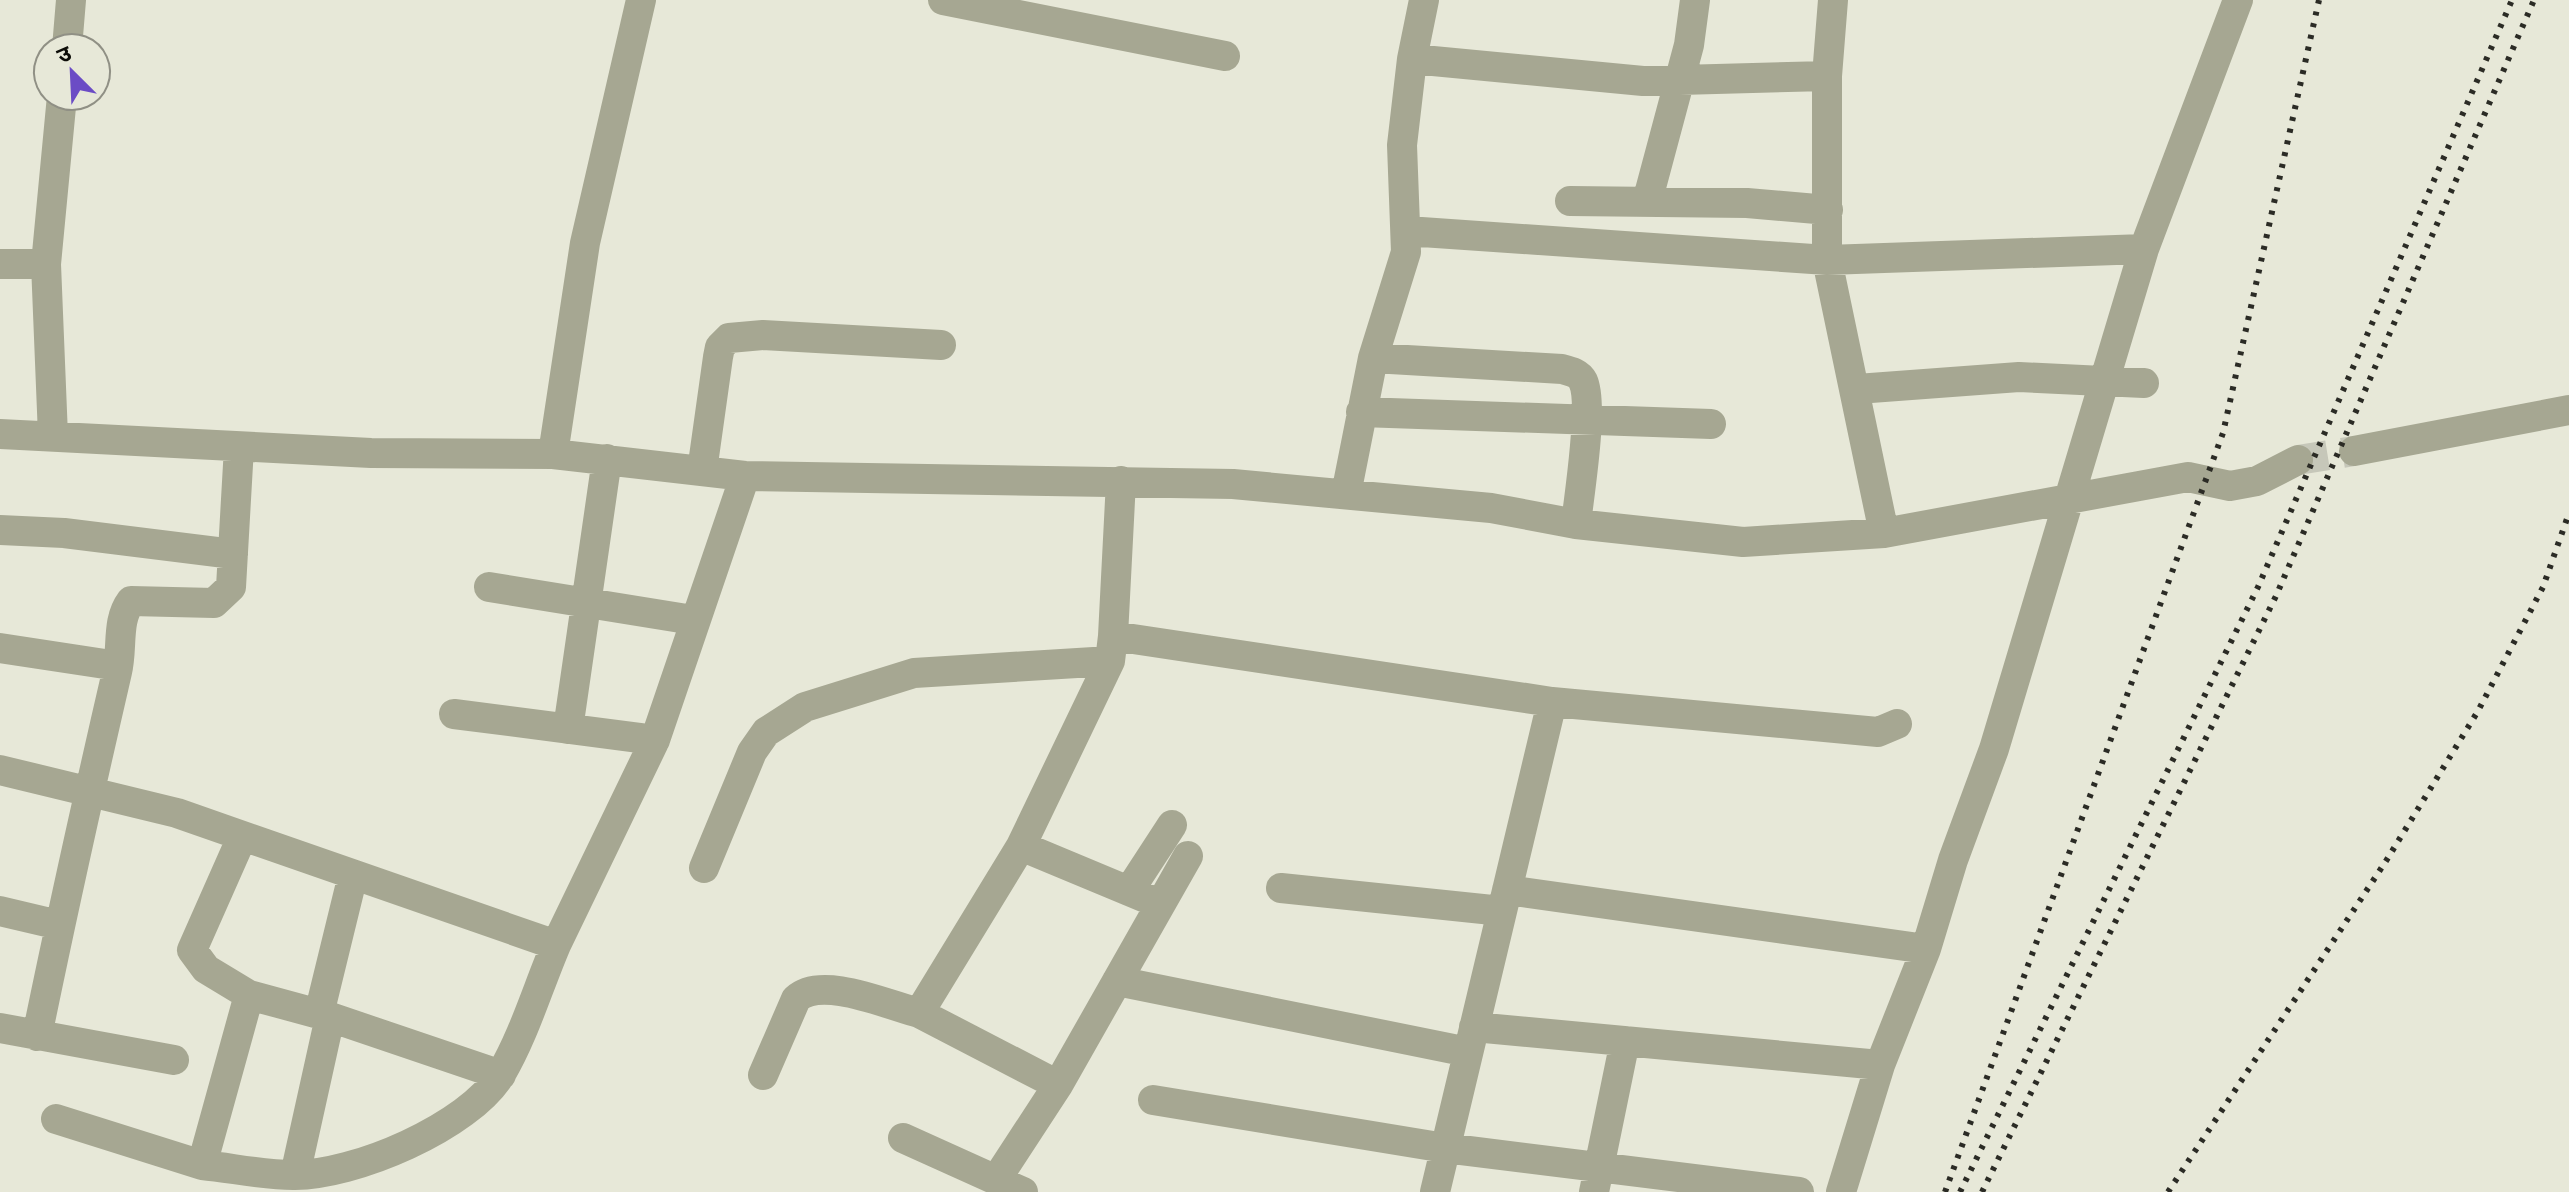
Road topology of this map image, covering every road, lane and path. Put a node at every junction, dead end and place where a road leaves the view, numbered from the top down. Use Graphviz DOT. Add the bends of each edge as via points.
graph roads {
  1 [pos="71,0"];
  2 [pos="641,0"];
  3 [pos="943,0"];
  4 [pos="1424,0"];
  5 [pos="1695,0"];
  6 [pos="1833,0"];
  7 [pos="2238,0"];
  8 [pos="68,32"];
  9 [pos="1225,56"];
  10 [pos="1412,59"];
  11 [pos="1827,76"];
  12 [pos="1678,80"];
  13 [pos="60,112"];
  14 [pos="1570,201"];
  15 [pos="1647,202"];
  16 [pos="1828,210"];
  17 [pos="1407,231"];
  18 [pos="2144,249"];
  19 [pos="1827,260"];
  20 [pos="0,264"];
  21 [pos="46,264"];
  22 [pos="941,345"];
  23 [pos="1373,358"];
  24 [pos="2104,381"];
  25 [pos="2144,383"];
  26 [pos="1857,389"];
  27 [pos="2569,410"];
  28 [pos="1361,412"];
  29 [pos="1586,419"];
  30 [pos="1711,424"];
  31 [pos="0,434"];
  32 [pos="53,436"];
  33 [pos="239,447"];
  34 [pos="2354,451"];
  35 [pos="553,454"];
  36 [pos="607,459"];
  37 [pos="2298,460"];
  38 [pos="702,471"];
  39 [pos="745,476"];
  40 [pos="1121,481"];
  41 [pos="1346,494"];
  42 [pos="2071,498"];
  43 [pos="1576,524"];
  44 [pos="0,530"];
  45 [pos="1884,533"];
  46 [pos="233,554"];
  47 [pos="489,587"];
  48 [pos="588,604"];
  49 [pos="693,620"];
  50 [pos="0,648"];
  51 [pos="1112,648"];
  52 [pos="118,666"];
  53 [pos="1552,702"];
  54 [pos="454,714"];
  55 [pos="1897,724"];
  56 [pos="568,729"];
  57 [pos="655,740"];
  58 [pos="0,770"];
  59 [pos="88,791"];
  60 [pos="1172,825"];
  61 [pos="242,837"];
  62 [pos="1021,846"];
  63 [pos="1188,856"];
  64 [pos="704,868"];
  65 [pos="353,875"];
  66 [pos="1281,888"];
  67 [pos="1129,891"];
  68 [pos="1505,900"];
  69 [pos="1160,904"];
  70 [pos="0,911"];
  71 [pos="59,925"];
  72 [pos="556,945"];
  73 [pos="1926,949"];
  74 [pos="1117,981"];
  75 [pos="249,995"];
  76 [pos="919,1013"];
  77 [pos="325,1016"];
  78 [pos="0,1028"];
  79 [pos="37,1036"];
  80 [pos="1471,1040"];
  81 [pos="1625,1041"];
  82 [pos="174,1060"];
  83 [pos="1880,1065"];
  84 [pos="501,1075"];
  85 [pos="763,1075"];
  86 [pos="1058,1085"];
  87 [pos="1153,1100"];
  88 [pos="56,1119"];
  89 [pos="903,1138"];
  90 [pos="1445,1148"];
  91 [pos="202,1165"];
  92 [pos="295,1175"];
  93 [pos="1596,1180"];
  94 [pos="1009,1186"];
  95 [pos="1435,1192"];
  96 [pos="1799,1192"];
  97 [pos="1841,1192"];
  1 -- 8 [label="street"];
  2 -- 35 [label="street" via="585,243"];
  3 -- 9 [label="street"];
  4 -- 10 [label="street"];
  5 -- 12 [label="street"];
  6 -- 11 [label="street"];
  7 -- 18 [label="street"];
  10 -- 12 [label="street"];
  10 -- 17 [label="street" via="1402,145"];
  11 -- 12 [label="street"];
  11 -- 16 [label="street"];
  12 -- 15 [label="street"];
  13 -- 21 [label="street"];
  14 -- 15 [label="street"];
  15 -- 16 [label="street"];
  16 -- 19 [label="street"];
  17 -- 19 [label="street"];
  17 -- 23 [label="street" via="1406,252"];
  18 -- 19 [label="street"];
  18 -- 24 [label="street"];
  19 -- 26 [label="street"];
  20 -- 21 [label="street"];
  21 -- 32 [label="street"];
  22 -- 38 [label="street" via="763,335 729,338 720,347"];
  23 -- 28 [label="street"];
  23 -- 29 [label="street" via="1576,373 1583,382"];
  24 -- 25 [label="street"];
  24 -- 26 [label="street" via="2019,377"];
  24 -- 42 [label="street"];
  26 -- 45 [label="street"];
  27 -- 34 [label="street"];
  28 -- 29 [label="street"];
  28 -- 41 [label="street"];
  29 -- 30 [label="street"];
  29 -- 43 [label="street"];
  31 -- 32 [label="street"];
  32 -- 33 [label="street"];
  33 -- 35 [label="street"];
  33 -- 46 [label="street"];
  35 -- 36 [label="street"];
  36 -- 38 [label="street"];
  36 -- 48 [label="street"];
  37 -- 42 [label="street" via="2257,481 2230,486 2188,477"];
  38 -- 39 [label="street"];
  39 -- 40 [label="street"];
  39 -- 49 [label="street"];
  40 -- 41 [label="street"];
  40 -- 51 [label="street"];
  41 -- 43 [label="street" via="1491,508"];
  42 -- 45 [label="street"];
  42 -- 73 [label="street"];
  43 -- 45 [label="street" via="1743,542"];
  44 -- 46 [label="street"];
  46 -- 52 [label="street" via="231,587 214,603 131,601 124,610"];
  47 -- 48 [label="street"];
  48 -- 49 [label="street"];
  48 -- 56 [label="street"];
  49 -- 57 [label="street"];
  50 -- 52 [label="street"];
  51 -- 53 [label="street"];
  51 -- 62 [label="street"];
  51 -- 64 [label="street" via="928,671 883,680 805,707 766,732 752,752"];
  52 -- 59 [label="street"];
  53 -- 55 [label="street" via="1878,732"];
  53 -- 68 [label="street"];
  54 -- 56 [label="street"];
  56 -- 57 [label="street"];
  57 -- 72 [label="street"];
  58 -- 59 [label="street"];
  59 -- 61 [label="street" via="177,813"];
  59 -- 71 [label="street"];
  60 -- 67 [label="street"];
  61 -- 65 [label="street"];
  61 -- 75 [label="street" via="192,950 206,969"];
  62 -- 67 [label="street"];
  62 -- 76 [label="street"];
  63 -- 69 [label="street"];
  65 -- 72 [label="street"];
  65 -- 77 [label="street"];
  66 -- 68 [label="street"];
  67 -- 69 [label="street"];
  68 -- 73 [label="street"];
  68 -- 80 [label="street"];
  69 -- 74 [label="street"];
  70 -- 71 [label="street"];
  71 -- 79 [label="street"];
  72 -- 84 [label="street"];
  73 -- 83 [label="street"];
  74 -- 80 [label="street"];
  74 -- 86 [label="street"];
  75 -- 77 [label="street"];
  75 -- 91 [label="street"];
  76 -- 85 [label="street" via="829,988 804,991"];
  76 -- 86 [label="street"];
  77 -- 84 [label="street"];
  77 -- 92 [label="street"];
  78 -- 79 [label="street"];
  79 -- 82 [label="street"];
  80 -- 81 [label="street"];
  80 -- 90 [label="street"];
  81 -- 83 [label="street"];
  81 -- 93 [label="street"];
  83 -- 97 [label="street"];
  84 -- 92 [label="street" via="478,1102 415,1141 370,1161"];
  86 -- 94 [label="street"];
  87 -- 90 [label="street"];
  88 -- 91 [label="street"];
  89 -- 94 [label="street"];
  90 -- 93 [label="street"];
  90 -- 95 [label="street"];
  91 -- 92 [label="street"];
  93 -- 96 [label="street"];
}
